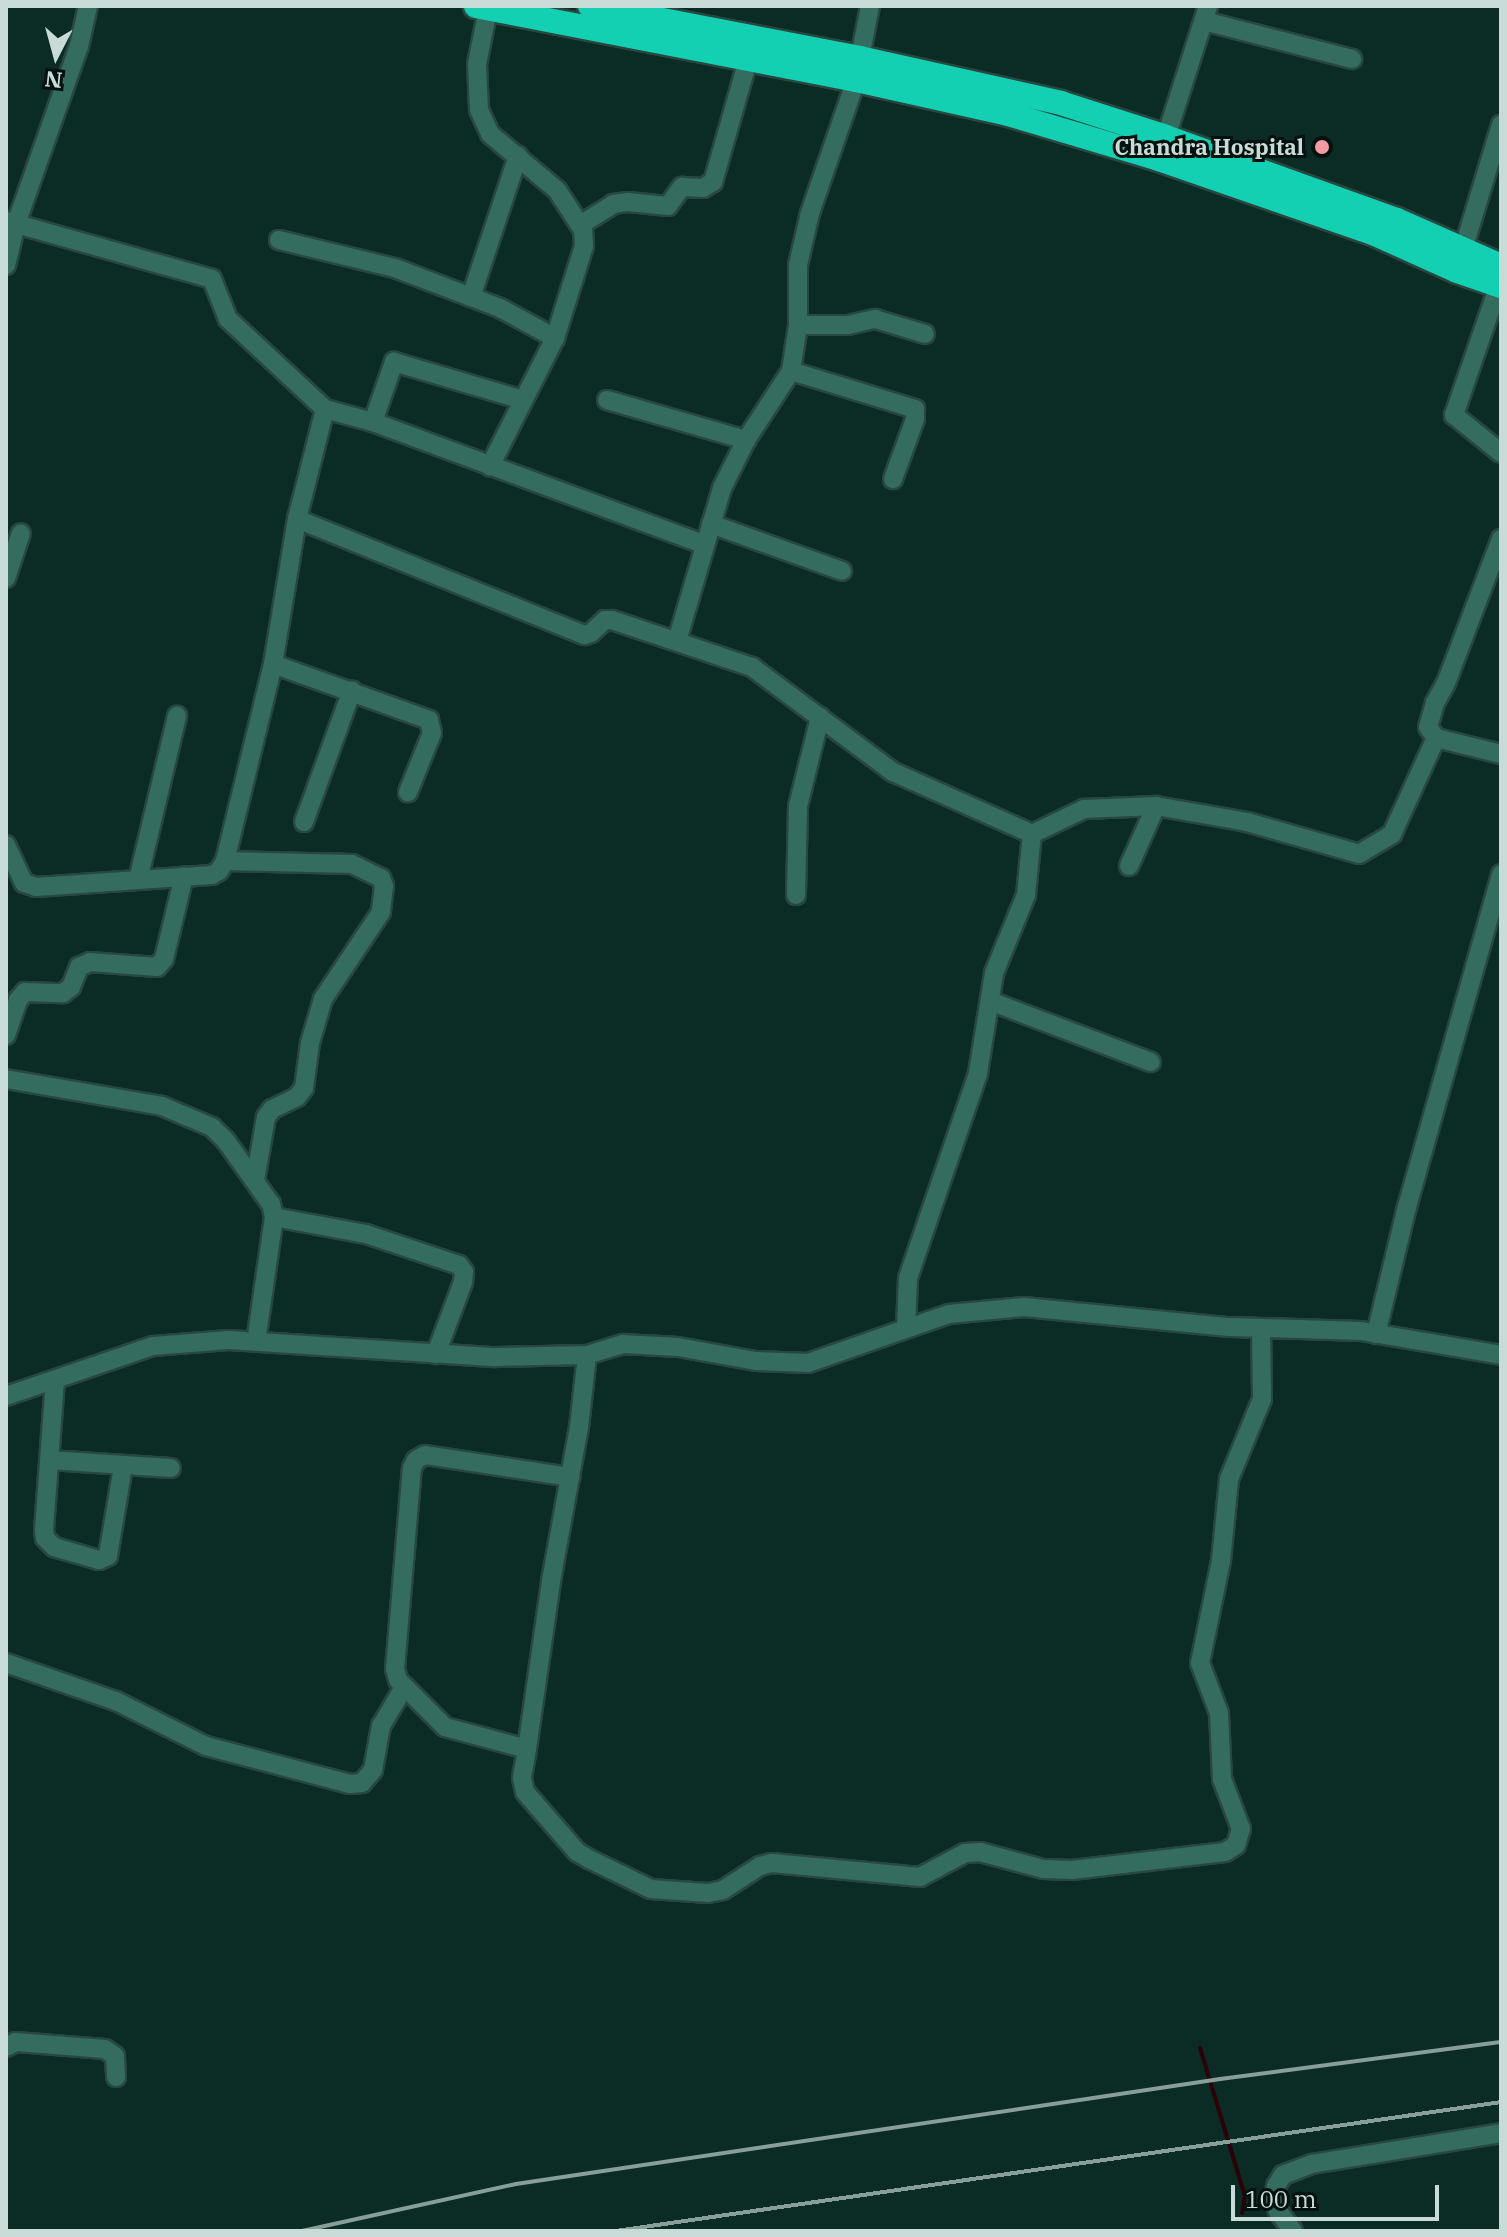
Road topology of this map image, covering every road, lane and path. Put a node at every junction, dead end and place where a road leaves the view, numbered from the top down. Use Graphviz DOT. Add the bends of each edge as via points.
graph roads {
  1 [pos="88,6"];
  2 [pos="590,6"];
  3 [pos="870,6"];
  4 [pos="482,7"];
  5 [pos="1206,13"];
  6 [pos="1352,59"];
  7 [pos="748,60"];
  8 [pos="858,69"];
  9 [pos="1501,125"];
  10 [pos="1166,137"];
  11 [pos="518,156"];
  12 [pos="11,223"];
  13 [pos="580,225"];
  14 [pos="279,240"];
  15 [pos="1463,250"];
  16 [pos="6,265"];
  17 [pos="1500,279"];
  18 [pos="471,297"];
  19 [pos="798,325"];
  20 [pos="925,334"];
  21 [pos="555,338"];
  22 [pos="791,371"];
  23 [pos="523,400"];
  24 [pos="607,400"];
  25 [pos="325,409"];
  26 [pos="373,422"];
  27 [pos="746,440"];
  28 [pos="1501,453"];
  29 [pos="490,466"];
  30 [pos="893,479"];
  31 [pos="297,519"];
  32 [pos="711,524"];
  33 [pos="21,533"];
  34 [pos="1501,539"];
  35 [pos="705,545"];
  36 [pos="842,571"];
  37 [pos="6,578"];
  38 [pos="677,641"];
  39 [pos="273,664"];
  40 [pos="352,690"];
  41 [pos="177,716"];
  42 [pos="820,717"];
  43 [pos="1436,738"];
  44 [pos="1501,754"];
  45 [pos="408,792"];
  46 [pos="1156,806"];
  47 [pos="304,822"];
  48 [pos="1032,834"];
  49 [pos="6,845"];
  50 [pos="225,861"];
  51 [pos="1129,866"];
  52 [pos="1501,874"];
  53 [pos="184,876"];
  54 [pos="138,880"];
  55 [pos="796,895"];
  56 [pos="990,1001"];
  57 [pos="6,1035"];
  58 [pos="1151,1062"];
  59 [pos="6,1079"];
  60 [pos="255,1181"];
  61 [pos="274,1217"];
  62 [pos="1261,1328"];
  63 [pos="906,1329"];
  64 [pos="1376,1334"];
  65 [pos="256,1342"];
  66 [pos="436,1354"];
  67 [pos="587,1355"];
  68 [pos="1501,1355"];
  69 [pos="55,1380"];
  70 [pos="6,1396"];
  71 [pos="49,1460"];
  72 [pos="123,1466"];
  73 [pos="171,1468"];
  74 [pos="570,1477"];
  75 [pos="6,1663"];
  76 [pos="403,1689"];
  77 [pos="527,1749"];
  78 [pos="7,2045"];
  79 [pos="116,2077"];
  80 [pos="1501,2133"];
  81 [pos="1293,2231"];
  1 -- 12 [label="street" via="79,46"];
  2 -- 8 [label="highway"];
  3 -- 8 [label="street"];
  4 -- 7 [label="highway"];
  4 -- 11 [label="street" via="479,110 490,134"];
  5 -- 6 [label="street"];
  5 -- 10 [label="street"];
  7 -- 8 [label="highway"];
  7 -- 13 [label="street" via="713,182 703,188 682,187 668,206 613,204"];
  8 -- 10 [label="highway" via="1061,103"];
  8 -- 17 [label="highway" via="1159,159 1373,233 1457,271"];
  8 -- 19 [label="street" via="810,213 798,265"];
  9 -- 15 [label="street"];
  10 -- 15 [label="highway" via="1397,220"];
  11 -- 13 [label="street" via="557,190"];
  11 -- 18 [label="street"];
  12 -- 16 [label="street"];
  12 -- 25 [label="street" via="212,279 228,319"];
  13 -- 21 [label="street" via="584,246"];
  14 -- 18 [label="street" via="395,268"];
  15 -- 17 [label="highway"];
  17 -- 28 [label="street" via="1454,415"];
  18 -- 21 [label="street"];
  19 -- 20 [label="street" via="875,319"];
  19 -- 22 [label="street"];
  21 -- 23 [label="street"];
  22 -- 27 [label="street"];
  22 -- 30 [label="street" via="915,409"];
  23 -- 26 [label="street" via="394,362"];
  23 -- 29 [label="street"];
  24 -- 27 [label="street"];
  25 -- 26 [label="street"];
  25 -- 31 [label="street"];
  26 -- 29 [label="street"];
  27 -- 32 [label="street"];
  29 -- 35 [label="street"];
  31 -- 38 [label="street" via="584,635 612,620"];
  31 -- 39 [label="street"];
  32 -- 35 [label="street"];
  32 -- 36 [label="street"];
  33 -- 37 [label="street"];
  34 -- 43 [label="street" via="1435,703 1428,727"];
  35 -- 38 [label="street"];
  38 -- 42 [label="street" via="752,667"];
  39 -- 40 [label="street"];
  39 -- 50 [label="street"];
  40 -- 45 [label="street" via="433,725"];
  40 -- 47 [label="street"];
  41 -- 54 [label="street"];
  42 -- 48 [label="street" via="893,772"];
  42 -- 55 [label="street" via="798,806"];
  43 -- 44 [label="street"];
  43 -- 46 [label="street" via="1392,834 1359,854 1247,822"];
  46 -- 48 [label="street" via="1084,809"];
  46 -- 51 [label="street"];
  48 -- 56 [label="street" via="1026,895 994,973"];
  49 -- 54 [label="street" via="24,883 36,887"];
  50 -- 53 [label="street" via="212,875"];
  50 -- 60 [label="street" via="352,864 381,878 384,886 381,912 323,999 304,1088 266,1117"];
  52 -- 64 [label="street"];
  53 -- 54 [label="street"];
  53 -- 57 [label="street" via="164,959 157,967 90,962 79,967 63,993 25,992"];
  56 -- 58 [label="street"];
  56 -- 63 [label="street" via="978,1073 908,1278"];
  59 -- 60 [label="street" via="178,1112 212,1127"];
  60 -- 61 [label="street"];
  61 -- 65 [label="street"];
  61 -- 66 [label="street" via="366,1234 459,1265 463,1282"];
  62 -- 63 [label="street" via="1024,1307 949,1314"];
  62 -- 64 [label="street"];
  62 -- 77 [label="street" via="1262,1399 1229,1479 1221,1561 1200,1647 1200,1663 1219,1713 1222,1779 1241,1829 1236,1845 1225,1852 1057,1870 965,1853 920,1877 772,1863 723,1890 651,1889 577,1852 525,1792"];
  63 -- 67 [label="street" via="808,1363 623,1344"];
  64 -- 68 [label="street"];
  65 -- 66 [label="street"];
  65 -- 69 [label="street" via="153,1346"];
  66 -- 67 [label="street"];
  67 -- 74 [label="street"];
  69 -- 70 [label="street"];
  69 -- 71 [label="street"];
  71 -- 72 [label="street"];
  71 -- 72 [label="street" via="45,1538 54,1547 99,1560 112,1546"];
  72 -- 73 [label="street"];
  74 -- 76 [label="street" via="425,1455 416,1460 395,1669"];
  74 -- 77 [label="street"];
  75 -- 76 [label="street" via="116,1701 206,1746 350,1784 362,1783 373,1770 381,1726"];
  76 -- 77 [label="street" via="445,1727"];
  78 -- 79 [label="street" via="105,2049 115,2056"];
  80 -- 81 [label="street" via="1312,2164 1283,2175 1275,2199"];
}
